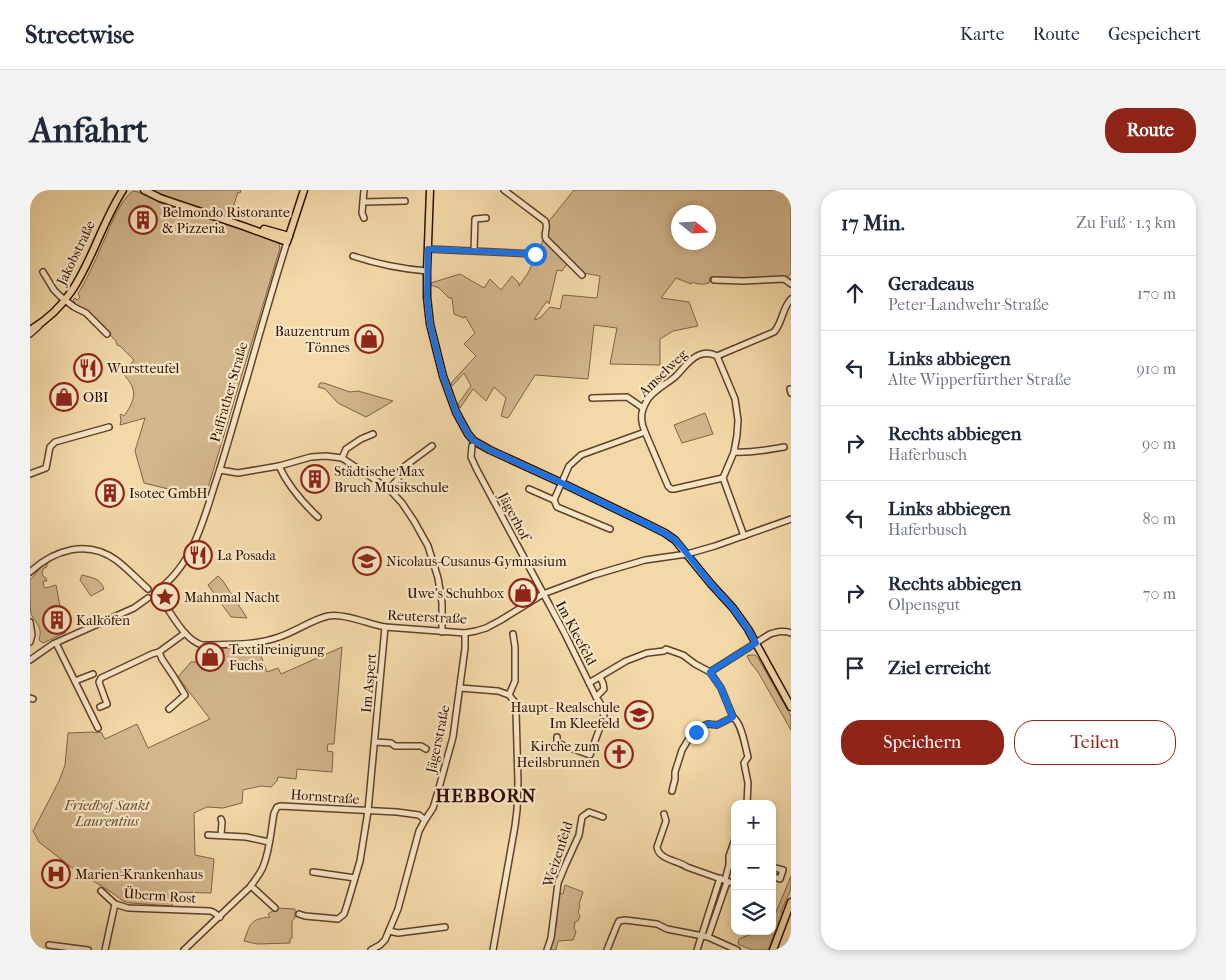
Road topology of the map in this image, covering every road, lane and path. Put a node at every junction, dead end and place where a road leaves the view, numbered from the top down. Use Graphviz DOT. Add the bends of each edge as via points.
graph roads {
  1 [pos="118,190"];
  2 [pos="123,190"];
  3 [pos="144,190"];
  4 [pos="304,190"];
  5 [pos="364,190"];
  6 [pos="430,190"];
  7 [pos="504,190"];
  8 [pos="116,200"];
  9 [pos="405,201"];
  10 [pos="363,202"];
  11 [pos="296,216"];
  12 [pos="364,218"];
  13 [pos="486,218"];
  14 [pos="244,226"];
  15 [pos="272,232"];
  16 [pos="288,239"];
  17 [pos="428,249"];
  18 [pos="474,251"];
  19 [pos="535,254"];
  20 [pos="353,256"];
  21 [pos="427,271"];
  22 [pos="43,272"];
  23 [pos="582,275"];
  24 [pos="714,280"];
  25 [pos="791,284"];
  26 [pos="791,299"];
  27 [pos="66,300"];
  28 [pos="51,316"];
  29 [pos="30,326"];
  30 [pos="30,332"];
  31 [pos="107,334"];
  32 [pos="717,356"];
  33 [pos="592,398"];
  34 [pos="643,408"];
  35 [pos="109,427"];
  36 [pos="645,432"];
  37 [pos="373,434"];
  38 [pos="432,446"];
  39 [pos="472,446"];
  40 [pos="784,447"];
  41 [pos="734,452"];
  42 [pos="342,458"];
  43 [pos="279,466"];
  44 [pos="220,470"];
  45 [pos="30,474"];
  46 [pos="723,478"];
  47 [pos="562,483"];
  48 [pos="389,489"];
  49 [pos="529,490"];
  50 [pos="554,500"];
  51 [pos="318,517"];
  52 [pos="791,519"];
  53 [pos="610,529"];
  54 [pos="744,536"];
  55 [pos="687,554"];
  56 [pos="30,574"];
  57 [pos="148,588"];
  58 [pos="158,590"];
  59 [pos="543,594"];
  60 [pos="148,598"];
  61 [pos="158,598"];
  62 [pos="30,622"];
  63 [pos="385,627"];
  64 [pos="442,632"];
  65 [pos="185,633"];
  66 [pos="465,633"];
  67 [pos="791,633"];
  68 [pos="513,634"];
  69 [pos="30,642"];
  70 [pos="56,642"];
  71 [pos="756,643"];
  72 [pos="160,652"];
  73 [pos="30,660"];
  74 [pos="710,672"];
  75 [pos="93,674"];
  76 [pos="600,677"];
  77 [pos="75,681"];
  78 [pos="589,683"];
  79 [pos="460,688"];
  80 [pos="509,694"];
  81 [pos="596,697"];
  82 [pos="100,707"];
  83 [pos="791,707"];
  84 [pos="169,709"];
  85 [pos="733,717"];
  86 [pos="98,728"];
  87 [pos="557,737"];
  88 [pos="375,742"];
  89 [pos="426,749"];
  90 [pos="672,790"];
  91 [pos="747,800"];
  92 [pos="368,811"];
  93 [pos="664,814"];
  94 [pos="602,817"];
  95 [pos="221,819"];
  96 [pos="425,820"];
  97 [pos="208,835"];
  98 [pos="221,836"];
  99 [pos="269,842"];
  100 [pos="733,845"];
  101 [pos="776,868"];
  102 [pos="314,872"];
  103 [pos="355,878"];
  104 [pos="776,878"];
  105 [pos="724,880"];
  106 [pos="731,883"];
  107 [pos="251,886"];
  108 [pos="101,891"];
  109 [pos="791,902"];
  110 [pos="115,904"];
  111 [pos="275,908"];
  112 [pos="299,914"];
  113 [pos="220,917"];
  114 [pos="445,927"];
  115 [pos="389,931"];
  116 [pos="701,936"];
  117 [pos="708,937"];
  118 [pos="191,944"];
  119 [pos="49,945"];
  120 [pos="88,950"];
  121 [pos="105,950"];
  122 [pos="184,950"];
  123 [pos="196,950"];
  124 [pos="371,950"];
  125 [pos="493,950"];
  126 [pos="547,950"];
  127 [pos="607,950"];
  128 [pos="697,950"];
  129 [pos="737,950"];
  130 [pos="773,950"];
  1 -- 8 [label="street"];
  2 -- 8 [label="main road, Jakobstraße"];
  3 -- 14 [label="main road"];
  4 -- 11 [label="main road, Paffrather Straße"];
  5 -- 10 [label="street"];
  6 -- 17 [label="main road"];
  7 -- 23 [label="street" via="545,221 546,240"];
  8 -- 27 [label="main road, Jakobstraße" via="84,271"];
  9 -- 10 [label="street"];
  10 -- 12 [label="street"];
  11 -- 15 [label="main road" via="280,232"];
  11 -- 16 [label="main road, Paffrather Straße"];
  13 -- 18 [label="street" via="475,218"];
  14 -- 15 [label="main road"];
  14 -- 16 [label="main road"];
  15 -- 16 [label="main road"];
  16 -- 44 [label="street, Paffrather Straße"];
  17 -- 18 [label="street"];
  17 -- 21 [label="main road"];
  18 -- 19 [label="street"];
  20 -- 21 [label="street"];
  21 -- 47 [label="main road" via="427,297 435,345 443,376 466,431 474,441 490,450"];
  22 -- 27 [label="street, Jakobstraße" via="54,290"];
  24 -- 25 [label="street" via="784,279"];
  26 -- 32 [label="street, Amselweg" via="774,332"];
  27 -- 28 [label="main road, Jakobstraße"];
  27 -- 31 [label="street, Jakobstraße" via="86,313"];
  28 -- 29 [label="street, Jakobstraße"];
  28 -- 30 [label="main road"];
  32 -- 34 [label="street, Amselweg" via="707,352 697,355 654,392"];
  32 -- 41 [label="street" via="735,399 738,420"];
  33 -- 34 [label="street, Amselweg" via="627,397"];
  34 -- 36 [label="street, Amselweg"];
  35 -- 45 [label="street" via="55,442 50,447 46,468"];
  36 -- 46 [label="street" via="671,489"];
  36 -- 47 [label="street" via="581,455 569,466"];
  37 -- 42 [label="street" via="346,449"];
  38 -- 48 [label="street" via="400,469 398,479"];
  39 -- 59 [label="street, Jägerhof" via="473,462"];
  40 -- 41 [label="street"];
  41 -- 46 [label="street"];
  42 -- 43 [label="street" via="311,457"];
  42 -- 48 [label="street"];
  43 -- 44 [label="street" via="238,473"];
  43 -- 51 [label="street" via="292,489"];
  44 -- 58 [label="street, Paffrather Straße" via="198,537 181,565"];
  46 -- 54 [label="street"];
  47 -- 50 [label="street"];
  47 -- 55 [label="main road" via="665,533"];
  48 -- 64 [label="street" via="414,521 428,546 438,578"];
  49 -- 50 [label="street"];
  50 -- 53 [label="street" via="556,507"];
  52 -- 54 [label="street, Reuterstraße"];
  54 -- 55 [label="street, Reuterstraße"];
  55 -- 59 [label="street, Reuterstraße" via="645,560"];
  55 -- 71 [label="main road" via="733,608"];
  56 -- 57 [label="street" via="52,555 90,549 116,560"];
  57 -- 58 [label="street"];
  57 -- 60 [label="street"];
  58 -- 61 [label="street"];
  59 -- 66 [label="street, Reuterstraße" via="486,628"];
  59 -- 78 [label="street, Im Kleefeld"];
  60 -- 61 [label="street"];
  60 -- 70 [label="street" via="134,608"];
  61 -- 65 [label="street, Reuterstraße"];
  62 -- 69 [label="street"];
  63 -- 64 [label="street, Reuterstraße"];
  63 -- 65 [label="street, Reuterstraße" via="328,616 279,637 251,644 202,645"];
  63 -- 88 [label="street, Im Aspert"];
  64 -- 66 [label="street, Reuterstraße"];
  65 -- 72 [label="street"];
  66 -- 79 [label="street, Jägerstraße"];
  67 -- 71 [label="street" via="770,634"];
  68 -- 80 [label="street" via="515,681"];
  70 -- 73 [label="street"];
  70 -- 77 [label="street"];
  71 -- 74 [label="street"];
  71 -- 83 [label="main road"];
  72 -- 82 [label="street" via="101,678 98,682 107,704"];
  72 -- 84 [label="street" via="185,695"];
  74 -- 76 [label="street" via="683,655 666,649 626,661"];
  74 -- 85 [label="street" via="721,688"];
  75 -- 77 [label="street"];
  76 -- 78 [label="street, Im Kleefeld"];
  76 -- 81 [label="street, Im Kleefeld" via="604,689"];
  77 -- 86 [label="street"];
  78 -- 81 [label="street, Im Kleefeld"];
  79 -- 80 [label="street"];
  79 -- 96 [label="street, Jägerstraße" via="453,737 438,796"];
  80 -- 125 [label="street" via="516,711 518,782 515,826"];
  81 -- 87 [label="street, Im Kleefeld" via="604,716 590,755 557,743"];
  85 -- 90 [label="street" via="717,725 698,728 682,750"];
  85 -- 91 [label="street" via="740,726 748,757 744,763"];
  88 -- 89 [label="street"];
  88 -- 92 [label="street, Im Aspert"];
  92 -- 96 [label="street, Hornstraße" via="419,815"];
  92 -- 99 [label="street, Hornstraße" via="280,806 275,809"];
  92 -- 103 [label="street, Im Aspert"];
  93 -- 105 [label="street" via="666,821 657,847 660,856"];
  94 -- 126 [label="street, Weizenfeld" via="589,812 582,817 579,836 558,883"];
  95 -- 98 [label="street"];
  96 -- 115 [label="street, Jägerstraße"];
  97 -- 98 [label="street"];
  98 -- 99 [label="street"];
  99 -- 107 [label="street, Hornstraße" via="263,866"];
  100 -- 105 [label="street"];
  101 -- 104 [label="street" via="783,870 780,879"];
  102 -- 103 [label="street"];
  103 -- 112 [label="street, Im Aspert" via="344,914 338,919"];
  105 -- 106 [label="street"];
  105 -- 116 [label="street"];
  105 -- 117 [label="street"];
  107 -- 111 [label="street"];
  107 -- 113 [label="street, Hornstraße"];
  108 -- 110 [label="street, Überm Rost"];
  109 -- 130 [label="main road"];
  110 -- 113 [label="street, Überm Rost" via="128,908 210,911"];
  110 -- 121 [label="street"];
  113 -- 118 [label="street, Hornstraße"];
  114 -- 115 [label="street" via="398,933"];
  115 -- 124 [label="street, Jägerstraße" via="380,945"];
  116 -- 117 [label="street"];
  116 -- 127 [label="street" via="657,924 625,920 616,925"];
  116 -- 128 [label="street"];
  117 -- 129 [label="street"];
  118 -- 122 [label="street, Hornstraße"];
  118 -- 123 [label="street"];
  119 -- 120 [label="street"];
}
